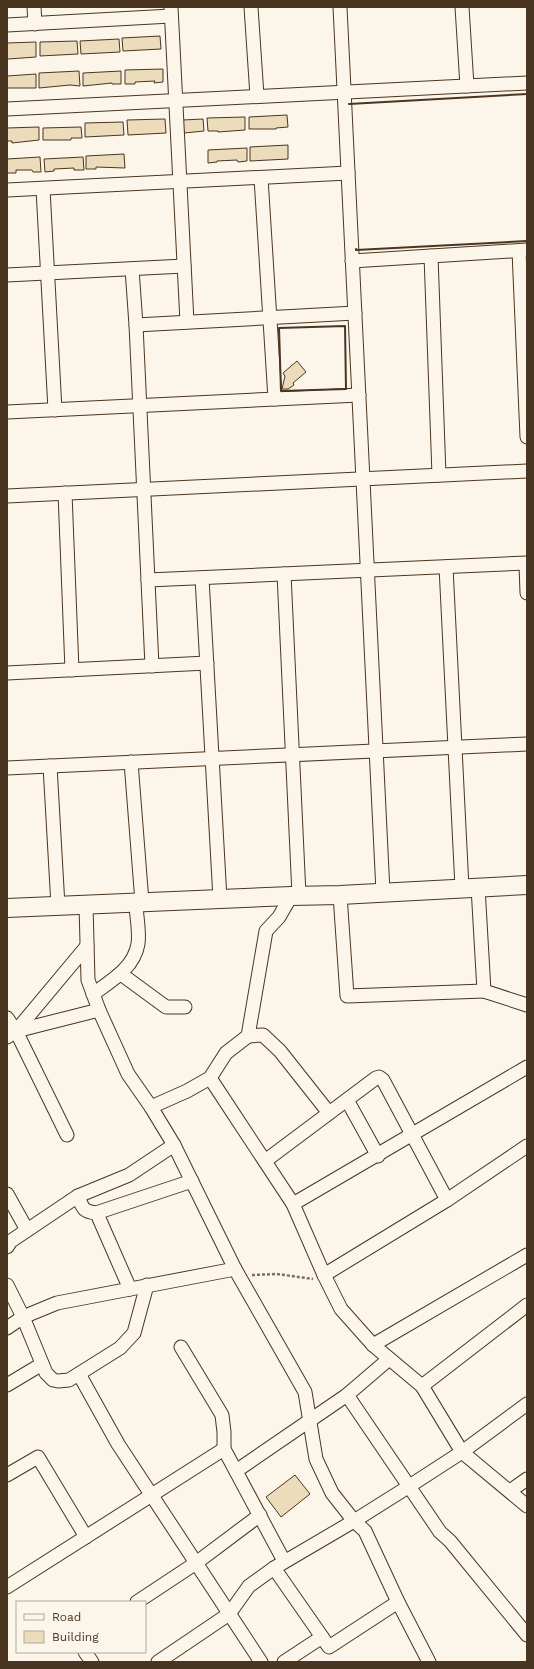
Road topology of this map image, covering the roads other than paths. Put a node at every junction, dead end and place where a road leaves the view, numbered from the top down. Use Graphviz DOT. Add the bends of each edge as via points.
graph roads {
  1 [pos="34,7"];
  2 [pos="251,7"];
  3 [pos="340,7"];
  4 [pos="462,7"];
  5 [pos="171,12"];
  6 [pos="115,13"];
  7 [pos="35,24"];
  8 [pos="7,25"];
  9 [pos="527,83"];
  10 [pos="466,86"];
  11 [pos="344,92"];
  12 [pos="257,96"];
  13 [pos="176,100"];
  14 [pos="7,109"];
  15 [pos="348,173"];
  16 [pos="261,178"];
  17 [pos="180,182"];
  18 [pos="43,189"];
  19 [pos="7,190"];
  20 [pos="523,250"];
  21 [pos="430,256"];
  22 [pos="352,261"];
  23 [pos="184,266"];
  24 [pos="132,269"];
  25 [pos="47,273"];
  26 [pos="7,275"];
  27 [pos="355,313"];
  28 [pos="270,317"];
  29 [pos="187,322"];
  30 [pos="136,325"];
  31 [pos="359,395"];
  32 [pos="275,399"];
  33 [pos="140,406"];
  34 [pos="55,410"];
  35 [pos="7,412"];
  36 [pos="527,437"];
  37 [pos="527,471"];
  38 [pos="438,475"];
  39 [pos="363,479"];
  40 [pos="144,490"];
  41 [pos="65,493"];
  42 [pos="7,496"];
  43 [pos="526,564"];
  44 [pos="446,567"];
  45 [pos="367,572"];
  46 [pos="284,574"];
  47 [pos="202,578"];
  48 [pos="148,580"];
  49 [pos="527,593"];
  50 [pos="206,663"];
  51 [pos="152,666"];
  52 [pos="72,670"];
  53 [pos="7,673"];
  54 [pos="527,744"];
  55 [pos="455,747"];
  56 [pos="376,751"];
  57 [pos="292,755"];
  58 [pos="212,759"];
  59 [pos="131,762"];
  60 [pos="50,766"];
  61 [pos="7,768"];
  62 [pos="527,885"];
  63 [pos="470,888"];
  64 [pos="383,892"];
  65 [pos="295,895"];
  66 [pos="340,895"];
  67 [pos="220,899"];
  68 [pos="139,902"];
  69 [pos="86,905"];
  70 [pos="58,906"];
  71 [pos="7,908"];
  72 [pos="87,946"];
  73 [pos="121,974"];
  74 [pos="484,991"];
  75 [pos="93,994"];
  76 [pos="527,1005"];
  77 [pos="185,1007"];
  78 [pos="99,1010"];
  79 [pos="7,1018"];
  80 [pos="12,1034"];
  81 [pos="248,1036"];
  82 [pos="527,1067"];
  83 [pos="210,1078"];
  84 [pos="347,1100"];
  85 [pos="151,1106"];
  86 [pos="329,1113"];
  87 [pos="67,1135"];
  88 [pos="412,1135"];
  89 [pos="174,1145"];
  90 [pos="527,1146"];
  91 [pos="378,1156"];
  92 [pos="265,1161"];
  93 [pos="192,1181"];
  94 [pos="7,1194"];
  95 [pos="78,1196"];
  96 [pos="447,1200"];
  97 [pos="293,1204"];
  98 [pos="96,1213"];
  99 [pos="27,1230"];
  100 [pos="7,1248"];
  101 [pos="527,1254"];
  102 [pos="237,1273"];
  103 [pos="325,1278"];
  104 [pos="7,1285"];
  105 [pos="147,1285"];
  106 [pos="130,1289"];
  107 [pos="527,1305"];
  108 [pos="23,1317"];
  109 [pos="7,1328"];
  110 [pos="373,1345"];
  111 [pos="181,1347"];
  112 [pos="389,1359"];
  113 [pos="42,1364"];
  114 [pos="79,1374"];
  115 [pos="7,1385"];
  116 [pos="422,1386"];
  117 [pos="346,1395"];
  118 [pos="527,1404"];
  119 [pos="308,1420"];
  120 [pos="224,1449"];
  121 [pos="462,1452"];
  122 [pos="236,1471"];
  123 [pos="7,1475"];
  124 [pos="527,1479"];
  125 [pos="408,1487"];
  126 [pos="510,1492"];
  127 [pos="151,1495"];
  128 [pos="527,1506"];
  129 [pos="260,1515"];
  130 [pos="354,1521"];
  131 [pos="86,1537"];
  132 [pos="196,1563"];
  133 [pos="279,1564"];
  134 [pos="7,1587"];
  135 [pos="139,1601"];
  136 [pos="398,1602"];
  137 [pos="229,1614"];
  138 [pos="527,1635"];
  139 [pos="322,1637"];
  140 [pos="86,1653"];
  141 [pos="92,1662"];
  142 [pos="158,1662"];
  143 [pos="261,1662"];
  144 [pos="284,1662"];
  145 [pos="429,1662"];
  1 -- 7 [label="street"];
  2 -- 12 [label="street"];
  3 -- 11 [label="street"];
  4 -- 10 [label="street"];
  5 -- 6 [label="street"];
  5 -- 13 [label="street"];
  6 -- 7 [label="street"];
  7 -- 8 [label="street"];
  9 -- 10 [label="street"];
  10 -- 11 [label="street"];
  11 -- 12 [label="street"];
  11 -- 15 [label="street"];
  12 -- 13 [label="street"];
  13 -- 14 [label="street"];
  13 -- 17 [label="street"];
  15 -- 16 [label="street"];
  15 -- 22 [label="street"];
  16 -- 17 [label="street"];
  16 -- 28 [label="street"];
  17 -- 18 [label="street"];
  17 -- 23 [label="street"];
  18 -- 19 [label="street"];
  18 -- 25 [label="street"];
  20 -- 21 [label="street"];
  20 -- 36 [label="street"];
  21 -- 22 [label="street"];
  21 -- 38 [label="street"];
  22 -- 27 [label="street"];
  23 -- 24 [label="street"];
  23 -- 29 [label="street"];
  24 -- 25 [label="street"];
  24 -- 30 [label="street"];
  25 -- 26 [label="street"];
  25 -- 34 [label="street"];
  27 -- 28 [label="street"];
  27 -- 31 [label="street"];
  28 -- 29 [label="street"];
  28 -- 32 [label="street"];
  29 -- 30 [label="street"];
  30 -- 33 [label="street"];
  31 -- 32 [label="street"];
  31 -- 39 [label="street"];
  32 -- 33 [label="street"];
  33 -- 34 [label="street"];
  33 -- 40 [label="street"];
  34 -- 35 [label="street"];
  37 -- 38 [label="street"];
  38 -- 39 [label="street"];
  39 -- 40 [label="street"];
  39 -- 45 [label="street"];
  40 -- 41 [label="street"];
  40 -- 48 [label="street"];
  41 -- 42 [label="street"];
  41 -- 52 [label="street"];
  43 -- 44 [label="street"];
  43 -- 49 [label="street"];
  44 -- 45 [label="street"];
  44 -- 55 [label="street"];
  45 -- 46 [label="street"];
  45 -- 56 [label="street"];
  46 -- 47 [label="street"];
  46 -- 57 [label="street"];
  47 -- 48 [label="street"];
  47 -- 50 [label="street"];
  48 -- 51 [label="street"];
  50 -- 51 [label="street"];
  50 -- 58 [label="street"];
  51 -- 52 [label="street"];
  52 -- 53 [label="street"];
  54 -- 55 [label="street"];
  55 -- 56 [label="street"];
  55 -- 63 [label="street"];
  56 -- 57 [label="street"];
  56 -- 64 [label="street"];
  57 -- 58 [label="street"];
  57 -- 65 [label="street"];
  58 -- 59 [label="street"];
  58 -- 67 [label="street"];
  59 -- 60 [label="street"];
  59 -- 68 [label="street"];
  60 -- 61 [label="street"];
  60 -- 70 [label="street"];
  62 -- 63 [label="street"];
  63 -- 64 [label="street"];
  63 -- 74 [label="street"];
  64 -- 66 [label="street"];
  65 -- 66 [label="street"];
  65 -- 67 [label="street"];
  65 -- 81 [label="street" via="266,931"];
  66 -- 74 [label="street" via="347,996"];
  67 -- 68 [label="street"];
  68 -- 69 [label="street"];
  68 -- 73 [label="street" via="138,944 132,960"];
  69 -- 70 [label="street"];
  69 -- 72 [label="street"];
  70 -- 71 [label="street"];
  72 -- 75 [label="street" via="88,980"];
  72 -- 80 [label="street"];
  73 -- 75 [label="street"];
  73 -- 77 [label="street" via="166,1007"];
  74 -- 76 [label="street"];
  75 -- 78 [label="street"];
  78 -- 80 [label="street"];
  78 -- 85 [label="street" via="128,1074"];
  79 -- 80 [label="street"];
  80 -- 87 [label="street"];
  81 -- 83 [label="street" via="226,1053"];
  81 -- 86 [label="street" via="263,1035"];
  82 -- 88 [label="street"];
  83 -- 85 [label="street"];
  83 -- 92 [label="street"];
  84 -- 86 [label="street"];
  84 -- 88 [label="street" via="379,1077"];
  84 -- 91 [label="street"];
  85 -- 89 [label="street"];
  86 -- 92 [label="street"];
  88 -- 91 [label="street"];
  88 -- 96 [label="street"];
  89 -- 93 [label="street"];
  89 -- 95 [label="street" via="129,1175"];
  90 -- 96 [label="street"];
  91 -- 97 [label="street"];
  92 -- 97 [label="street"];
  93 -- 98 [label="street"];
  93 -- 102 [label="street"];
  94 -- 99 [label="street"];
  95 -- 98 [label="street" via="84,1210"];
  95 -- 99 [label="street"];
  96 -- 103 [label="street"];
  97 -- 103 [label="street"];
  98 -- 106 [label="street"];
  99 -- 100 [label="street" via="11,1241"];
  101 -- 110 [label="street"];
  102 -- 105 [label="street"];
  102 -- 119 [label="street" via="305,1392"];
  103 -- 110 [label="street" via="341,1308"];
  104 -- 108 [label="street"];
  105 -- 106 [label="street"];
  105 -- 114 [label="street" via="134,1333 120,1348"];
  106 -- 108 [label="street" via="56,1303"];
  107 -- 116 [label="street"];
  108 -- 109 [label="street"];
  108 -- 113 [label="street"];
  110 -- 112 [label="street"];
  111 -- 120 [label="street" via="222,1415"];
  112 -- 116 [label="street"];
  112 -- 117 [label="street"];
  113 -- 114 [label="street" via="53,1380 69,1380"];
  113 -- 115 [label="street"];
  114 -- 127 [label="street" via="118,1444"];
  116 -- 121 [label="street"];
  117 -- 119 [label="street"];
  117 -- 125 [label="street"];
  118 -- 121 [label="street"];
  119 -- 122 [label="street"];
  119 -- 130 [label="street" via="316,1459 332,1493"];
  120 -- 122 [label="street"];
  120 -- 127 [label="street"];
  121 -- 125 [label="street"];
  121 -- 126 [label="street"];
  122 -- 129 [label="street"];
  123 -- 131 [label="street" via="38,1457"];
  124 -- 126 [label="street"];
  125 -- 130 [label="street"];
  125 -- 138 [label="street" via="440,1532"];
  126 -- 128 [label="street"];
  127 -- 131 [label="street"];
  127 -- 132 [label="street"];
  129 -- 132 [label="street"];
  129 -- 133 [label="street"];
  130 -- 133 [label="street"];
  130 -- 136 [label="street" via="365,1531"];
  131 -- 134 [label="street"];
  132 -- 135 [label="street"];
  132 -- 137 [label="street"];
  133 -- 137 [label="street" via="249,1586"];
  133 -- 139 [label="street"];
  136 -- 139 [label="street" via="329,1647"];
  136 -- 145 [label="street"];
  137 -- 142 [label="street"];
  137 -- 143 [label="street"];
  139 -- 144 [label="street"];
  140 -- 141 [label="street"];
}
